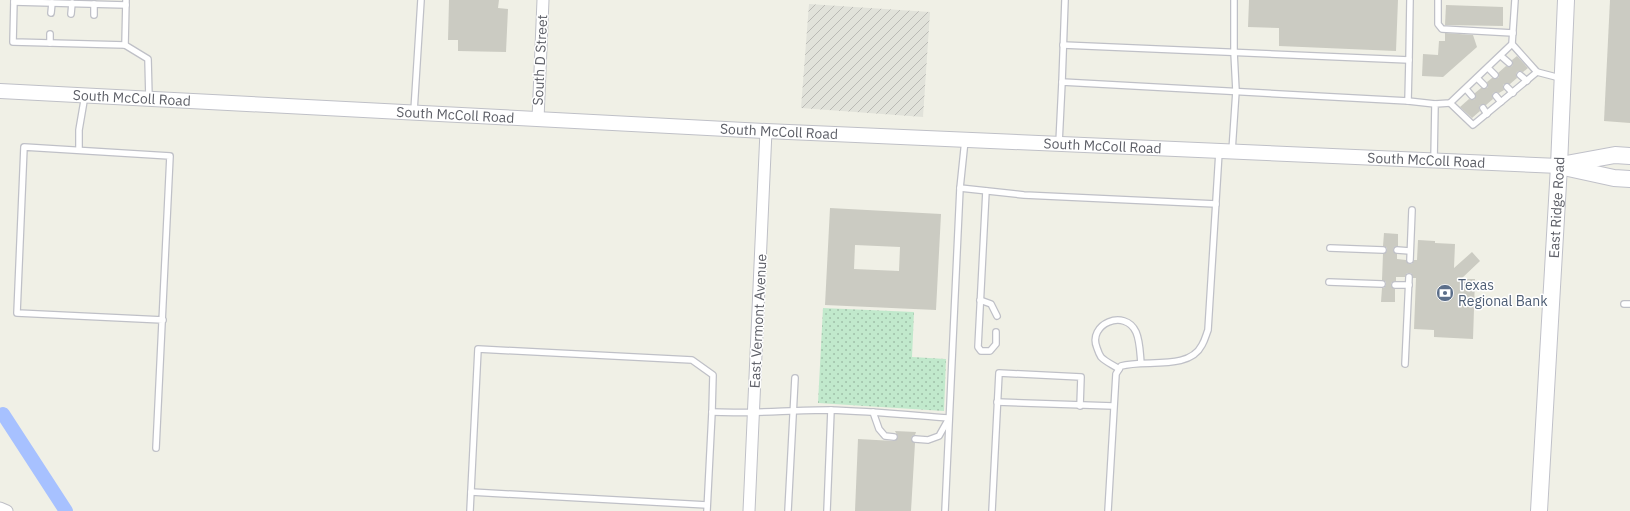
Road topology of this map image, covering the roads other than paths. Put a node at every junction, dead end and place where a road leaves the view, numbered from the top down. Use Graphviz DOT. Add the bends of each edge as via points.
graph roads {
  1 [pos="421,0"];
  2 [pos="543,0"];
  3 [pos="1065,0"];
  4 [pos="1234,0"];
  5 [pos="1410,0"];
  6 [pos="1438,0"];
  7 [pos="1515,0"];
  8 [pos="1566,0"];
  9 [pos="14,1"];
  10 [pos="52,3"];
  11 [pos="126,3"];
  12 [pos="72,4"];
  13 [pos="94,4"];
  14 [pos="51,13"];
  15 [pos="71,14"];
  16 [pos="94,15"];
  17 [pos="1513,33"];
  18 [pos="50,34"];
  19 [pos="70,36"];
  20 [pos="93,36"];
  21 [pos="50,43"];
  22 [pos="70,43"];
  23 [pos="92,44"];
  24 [pos="1512,44"];
  25 [pos="125,45"];
  26 [pos="1063,45"];
  27 [pos="1234,52"];
  28 [pos="1501,56"];
  29 [pos="1409,60"];
  30 [pos="1509,63"];
  31 [pos="1488,68"];
  32 [pos="1537,72"];
  33 [pos="1495,75"];
  34 [pos="1520,75"];
  35 [pos="1477,78"];
  36 [pos="1563,79"];
  37 [pos="1527,81"];
  38 [pos="1062,82"];
  39 [pos="1484,85"];
  40 [pos="1507,87"];
  41 [pos="1466,89"];
  42 [pos="0,91"];
  43 [pos="1236,91"];
  44 [pos="1513,93"];
  45 [pos="85,95"];
  46 [pos="1472,96"];
  47 [pos="1496,96"];
  48 [pos="149,99"];
  49 [pos="1408,101"];
  50 [pos="1501,102"];
  51 [pos="1435,104"];
  52 [pos="1450,104"];
  53 [pos="1483,108"];
  54 [pos="414,113"];
  55 [pos="1487,114"];
  56 [pos="538,119"];
  57 [pos="766,131"];
  58 [pos="965,140"];
  59 [pos="1059,144"];
  60 [pos="78,150"];
  61 [pos="1226,151"];
  62 [pos="1630,156"];
  63 [pos="1434,160"];
  64 [pos="1559,166"];
  65 [pos="1630,179"];
  66 [pos="960,188"];
  67 [pos="986,191"];
  68 [pos="1216,204"];
  69 [pos="1412,210"];
  70 [pos="1330,248"];
  71 [pos="1383,250"];
  72 [pos="1397,250"];
  73 [pos="1410,251"];
  74 [pos="1410,260"];
  75 [pos="1409,278"];
  76 [pos="1329,282"];
  77 [pos="1382,284"];
  78 [pos="1395,285"];
  79 [pos="1408,285"];
  80 [pos="980,300"];
  81 [pos="997,316"];
  82 [pos="163,320"];
  83 [pos="996,332"];
  84 [pos="1141,362"];
  85 [pos="1405,364"];
  86 [pos="1119,368"];
  87 [pos="796,378"];
  88 [pos="998,402"];
  89 [pos="1080,406"];
  90 [pos="1113,406"];
  91 [pos="793,410"];
  92 [pos="831,410"];
  93 [pos="754,411"];
  94 [pos="712,412"];
  95 [pos="873,412"];
  96 [pos="949,418"];
  97 [pos="894,437"];
  98 [pos="915,439"];
  99 [pos="156,448"];
  100 [pos="471,492"];
  101 [pos="0,508"];
  102 [pos="707,508"];
  103 [pos="7,511"];
  104 [pos="470,511"];
  105 [pos="749,511"];
  106 [pos="788,511"];
  107 [pos="826,511"];
  108 [pos="945,511"];
  109 [pos="992,511"];
  110 [pos="1108,511"];
  111 [pos="1539,511"];
  1 -- 54 [label="lane"];
  2 -- 56 [label="street, South D Street"];
  3 -- 26 [label="lane"];
  4 -- 27 [label="lane"];
  5 -- 29 [label="lane"];
  6 -- 17 [label="lane" via="1438,24 1442,29"];
  7 -- 17 [label="lane"];
  8 -- 36 [label="main road, East Ridge Road"];
  9 -- 10 [label="lane"];
  9 -- 21 [label="lane" via="13,42"];
  10 -- 12 [label="lane"];
  10 -- 14 [label="lane"];
  11 -- 13 [label="lane"];
  11 -- 25 [label="lane"];
  12 -- 13 [label="lane"];
  12 -- 15 [label="lane"];
  13 -- 16 [label="lane"];
  17 -- 24 [label="lane"];
  18 -- 21 [label="lane"];
  19 -- 22 [label="lane"];
  20 -- 23 [label="lane"];
  21 -- 22 [label="lane"];
  22 -- 23 [label="lane"];
  23 -- 25 [label="lane"];
  24 -- 28 [label="lane"];
  24 -- 32 [label="lane"];
  25 -- 48 [label="lane" via="148,59"];
  26 -- 27 [label="lane"];
  26 -- 38 [label="lane"];
  27 -- 29 [label="lane"];
  27 -- 43 [label="lane"];
  28 -- 30 [label="lane"];
  28 -- 31 [label="lane"];
  29 -- 49 [label="lane"];
  31 -- 33 [label="lane"];
  31 -- 35 [label="lane"];
  32 -- 36 [label="lane"];
  32 -- 37 [label="lane"];
  34 -- 37 [label="lane"];
  35 -- 39 [label="lane"];
  35 -- 41 [label="lane"];
  36 -- 64 [label="main road, East Ridge Road"];
  37 -- 44 [label="lane"];
  38 -- 43 [label="lane"];
  38 -- 59 [label="lane"];
  40 -- 44 [label="lane"];
  41 -- 46 [label="lane"];
  41 -- 52 [label="lane"];
  42 -- 45 [label="street, South McColl Road"];
  43 -- 49 [label="lane"];
  43 -- 61 [label="lane"];
  44 -- 50 [label="lane"];
  45 -- 48 [label="street, South McColl Road"];
  45 -- 60 [label="lane"];
  47 -- 50 [label="lane"];
  48 -- 54 [label="street, South McColl Road"];
  49 -- 51 [label="lane"];
  50 -- 55 [label="lane"];
  51 -- 52 [label="lane"];
  51 -- 63 [label="lane"];
  52 -- 55 [label="lane" via="1473,125"];
  53 -- 55 [label="lane"];
  54 -- 56 [label="street, South McColl Road"];
  56 -- 57 [label="street, South McColl Road"];
  57 -- 58 [label="street, South McColl Road"];
  57 -- 93 [label="street, East Vermont Avenue"];
  58 -- 59 [label="street, South McColl Road"];
  58 -- 66 [label="lane"];
  59 -- 61 [label="street, South McColl Road"];
  60 -- 82 [label="lane" via="170,156"];
  60 -- 82 [label="lane" via="24,147 17,313"];
  61 -- 63 [label="street, South McColl Road"];
  61 -- 68 [label="lane"];
  62 -- 64 [label="main road, South McColl Road" via="1615,155"];
  63 -- 64 [label="street, South McColl Road"];
  64 -- 65 [label="main road, South McColl Road"];
  64 -- 111 [label="main road, East Ridge Road"];
  66 -- 67 [label="lane"];
  66 -- 96 [label="lane"];
  67 -- 68 [label="lane"];
  67 -- 80 [label="lane"];
  68 -- 84 [label="lane" via="1208,330 1202,346 1195,354 1185,359 1173,362"];
  69 -- 73 [label="lane"];
  70 -- 71 [label="lane"];
  72 -- 73 [label="lane"];
  73 -- 74 [label="lane"];
  75 -- 79 [label="lane"];
  76 -- 77 [label="lane"];
  78 -- 79 [label="lane"];
  79 -- 85 [label="lane"];
  80 -- 81 [label="lane" via="991,304"];
  80 -- 83 [label="lane" via="978,347 981,351 990,351 996,344"];
  82 -- 99 [label="lane"];
  84 -- 86 [label="lane"];
  84 -- 86 [label="lane" via="1136,331 1121,319 1112,320 1103,324 1096,333 1095,344 1100,356"];
  86 -- 90 [label="lane" via="1116,374"];
  87 -- 91 [label="lane"];
  88 -- 89 [label="lane"];
  88 -- 89 [label="lane" via="999,374 1081,377"];
  88 -- 109 [label="lane"];
  89 -- 90 [label="lane"];
  90 -- 110 [label="lane"];
  91 -- 92 [label="lane"];
  91 -- 93 [label="lane"];
  91 -- 106 [label="lane"];
  92 -- 95 [label="lane"];
  92 -- 107 [label="lane"];
  93 -- 94 [label="lane"];
  93 -- 105 [label="street, East Vermont Avenue"];
  94 -- 100 [label="lane" via="713,375 692,360 478,350"];
  94 -- 102 [label="lane"];
  95 -- 96 [label="lane"];
  95 -- 97 [label="lane" via="879,429 885,436"];
  96 -- 98 [label="lane" via="939,436 928,440"];
  96 -- 108 [label="lane"];
  100 -- 102 [label="lane"];
  100 -- 104 [label="lane"];
  101 -- 103 [label="street"];
}
